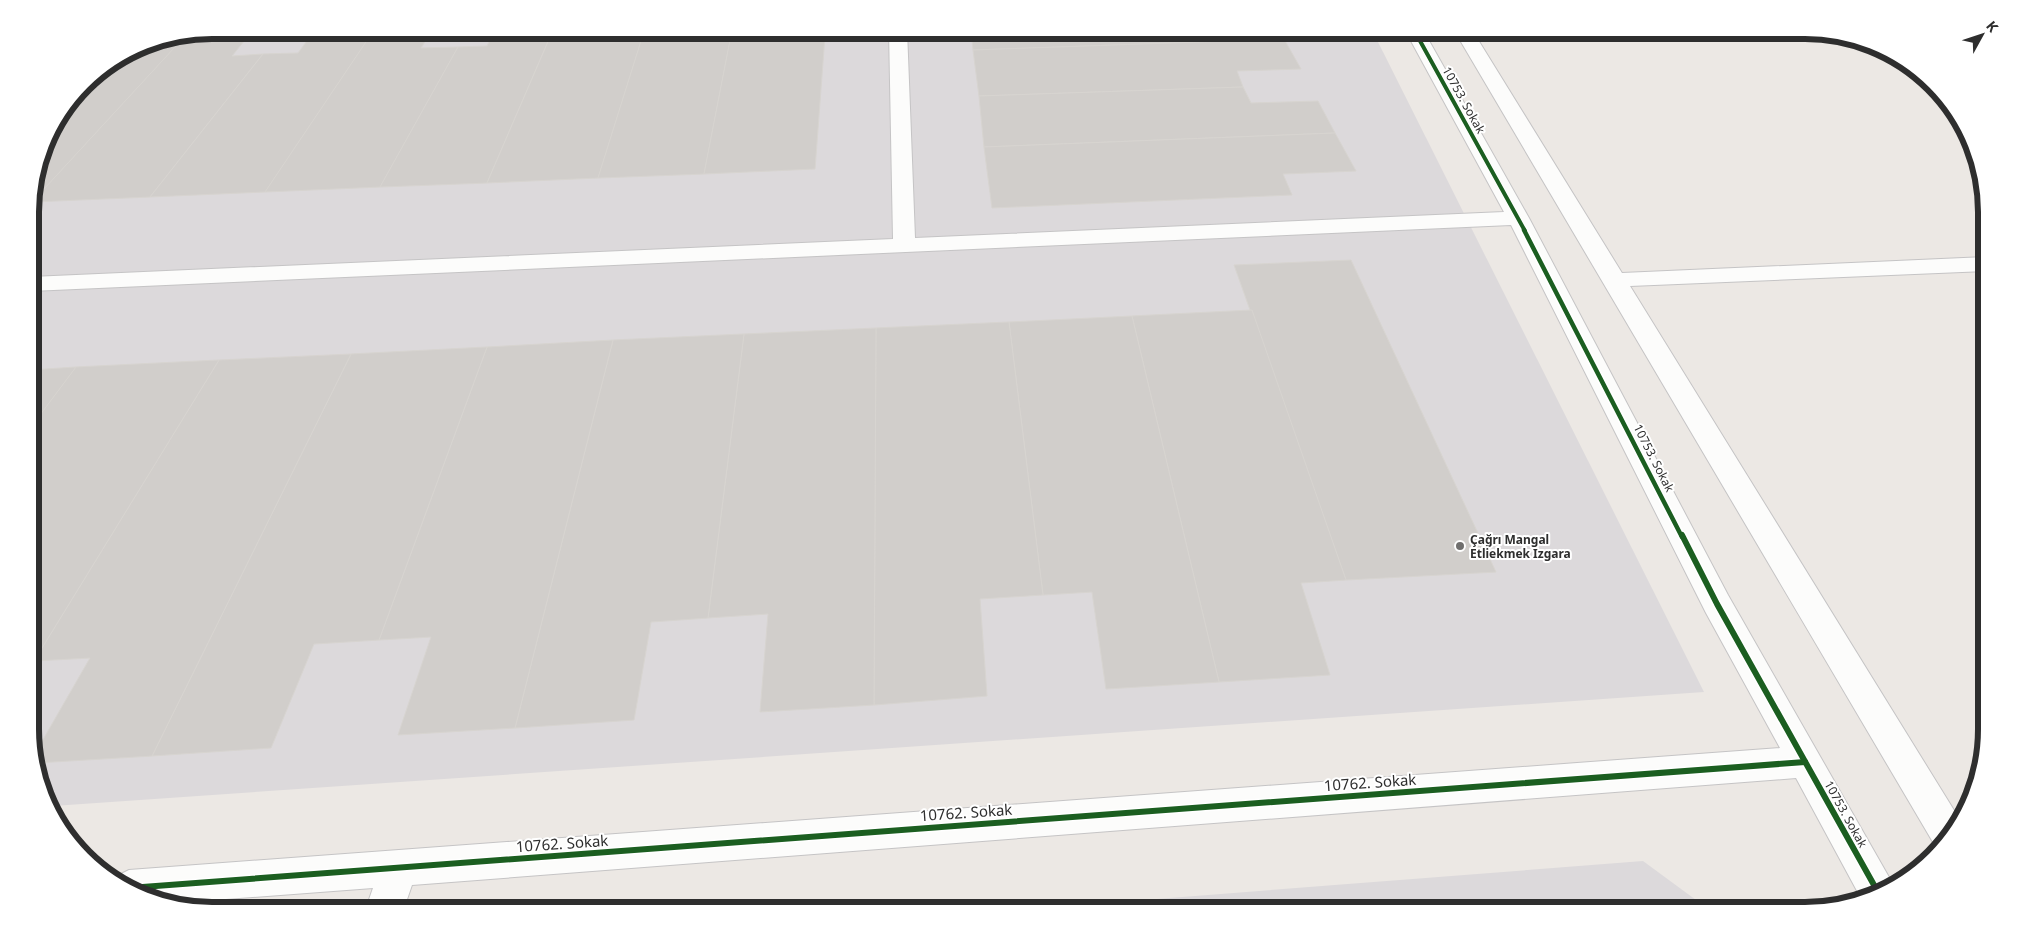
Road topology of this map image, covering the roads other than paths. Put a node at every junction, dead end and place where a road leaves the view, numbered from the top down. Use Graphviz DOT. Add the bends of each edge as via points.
graph roads {
  1 [pos="898,39"];
  2 [pos="1419,39"];
  3 [pos="1468,39"];
  4 [pos="1518,218"];
  5 [pos="904,245"];
  6 [pos="1978,264"];
  7 [pos="1614,280"];
  8 [pos="39,284"];
  9 [pos="1805,762"];
  10 [pos="1946,830"];
  11 [pos="399,867"];
  12 [pos="141,887"];
  13 [pos="1875,887"];
  14 [pos="387,902"];
  1 -- 5 [label="street"];
  2 -- 4 [label="street, 10753. Sokak"];
  3 -- 7 [label="street"];
  4 -- 5 [label="street"];
  4 -- 9 [label="street, 10753. Sokak" via="1717,604"];
  5 -- 8 [label="street"];
  6 -- 7 [label="street"];
  7 -- 10 [label="street"];
  9 -- 11 [label="street, 10762. Sokak"];
  9 -- 13 [label="street, 10753. Sokak"];
  11 -- 12 [label="street, 10762. Sokak"];
  11 -- 14 [label="street"];
}
